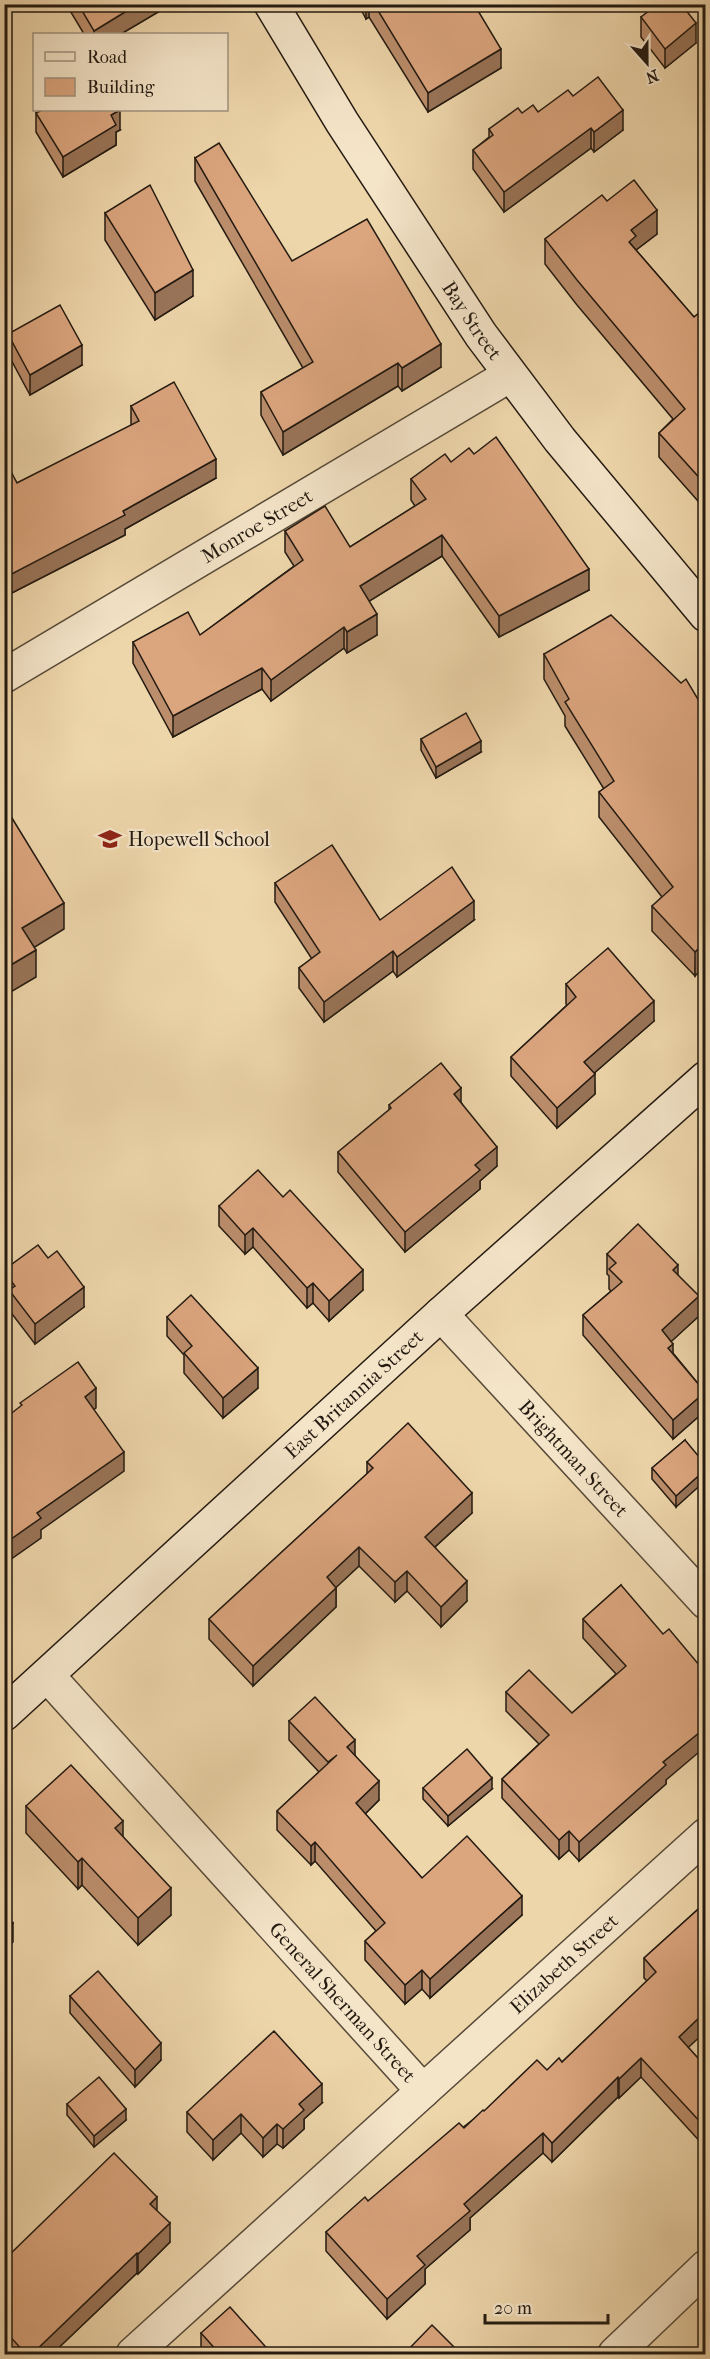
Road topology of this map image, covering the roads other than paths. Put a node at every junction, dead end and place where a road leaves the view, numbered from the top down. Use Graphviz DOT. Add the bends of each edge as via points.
graph roads {
  1 [pos="271,4"];
  2 [pos="510,375"];
  3 [pos="705,615"];
  4 [pos="4,676"];
  5 [pos="705,1078"];
  6 [pos="441,1314"];
  7 [pos="705,1602"];
  8 [pos="47,1675"];
  9 [pos="4,1714"];
  10 [pos="705,1835"];
  11 [pos="423,2091"];
  12 [pos="705,2267"];
  13 [pos="134,2355"];
  14 [pos="615,2355"];
  1 -- 2 [label="street, Bay Street" via="416,237"];
  2 -- 3 [label="street, Bay Street"];
  2 -- 4 [label="street, Monroe Street"];
  5 -- 6 [label="street, East Britannia Street"];
  6 -- 7 [label="street, Brightman Street"];
  6 -- 8 [label="street, East Britannia Street"];
  8 -- 9 [label="street, East Britannia Street"];
  8 -- 11 [label="street, General Sherman Street"];
  10 -- 11 [label="street, Elizabeth Street"];
  11 -- 13 [label="street, General Sherman Street"];
  12 -- 14 [label="street"];
}
